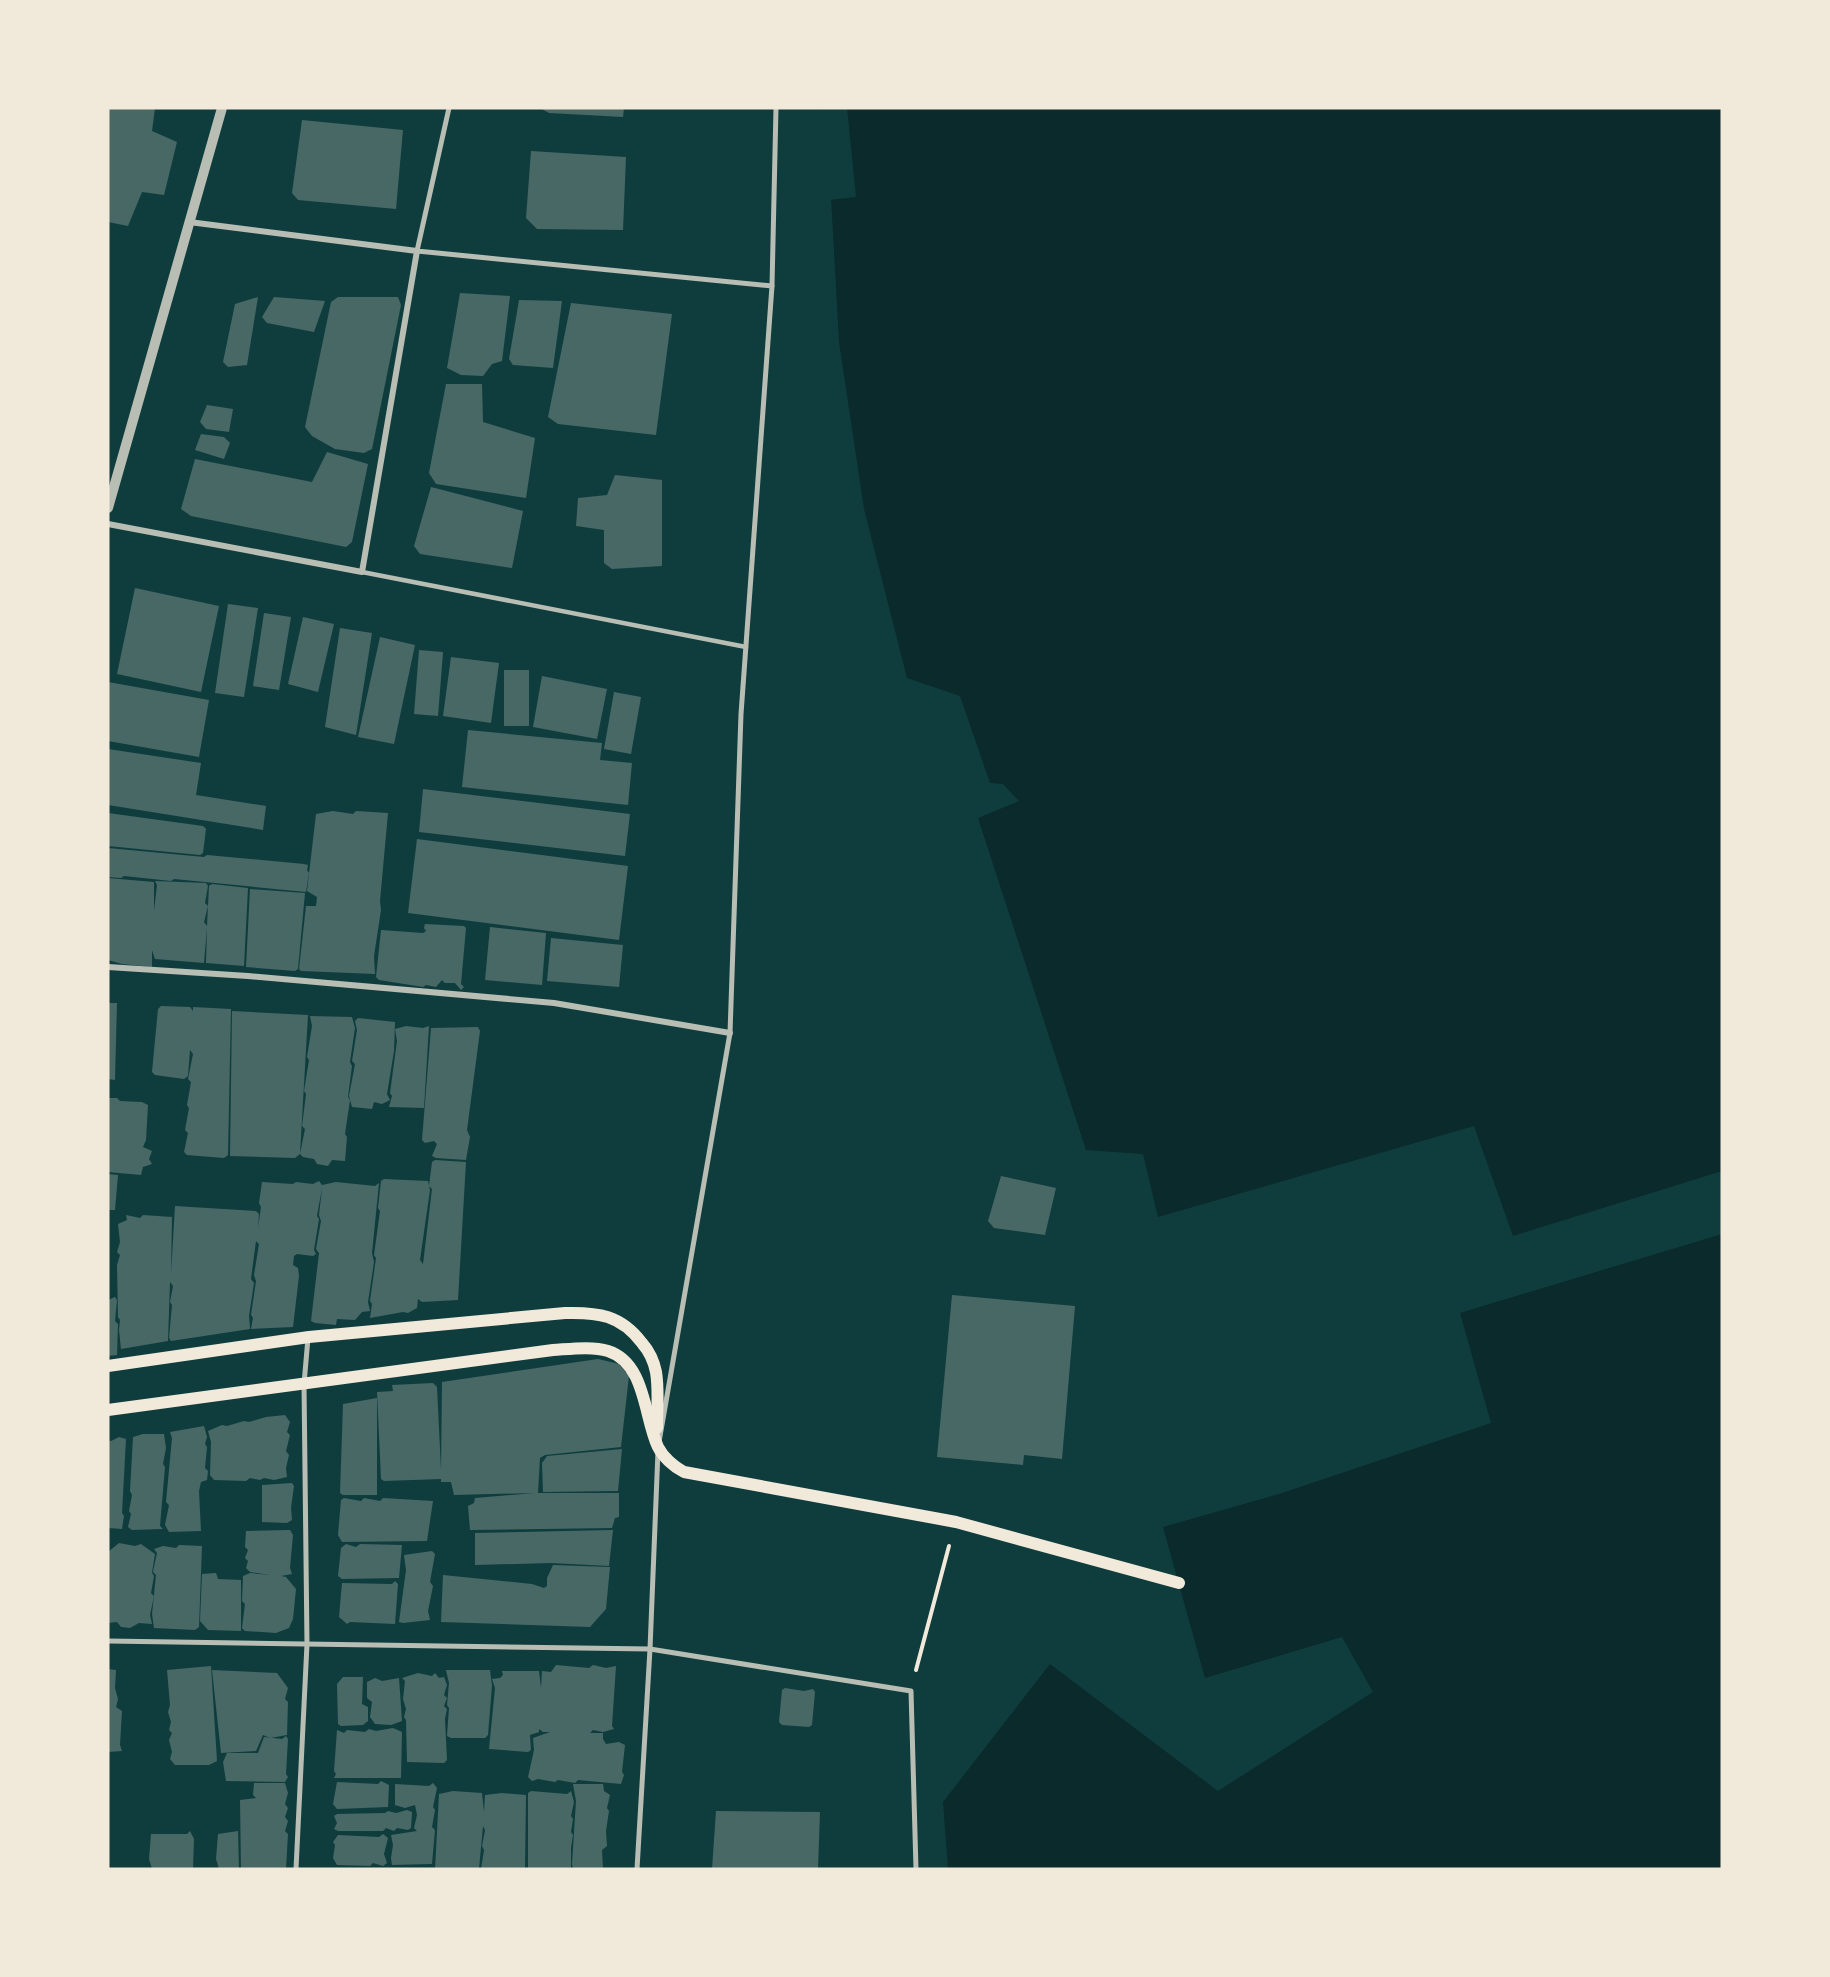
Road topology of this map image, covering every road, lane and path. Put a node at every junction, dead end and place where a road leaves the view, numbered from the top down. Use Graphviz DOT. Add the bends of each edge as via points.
graph roads {
  1 [pos="222,108"];
  2 [pos="449,108"];
  3 [pos="776,108"];
  4 [pos="189,222"];
  5 [pos="417,251"];
  6 [pos="772,286"];
  7 [pos="108,508"];
  8 [pos="108,524"];
  9 [pos="362,572"];
  10 [pos="746,647"];
  11 [pos="108,967"];
  12 [pos="730,1033"];
  13 [pos="309,1337"];
  14 [pos="108,1366"];
  15 [pos="304,1384"];
  16 [pos="108,1410"];
  17 [pos="658,1447"];
  18 [pos="956,1522"];
  19 [pos="1179,1583"];
  20 [pos="108,1641"];
  21 [pos="307,1644"];
  22 [pos="650,1649"];
  23 [pos="911,1691"];
  24 [pos="296,1869"];
  25 [pos="637,1869"];
  26 [pos="916,1869"];
  1 -- 4 [label="street"];
  2 -- 5 [label="street"];
  3 -- 6 [label="street"];
  4 -- 5 [label="street"];
  4 -- 7 [label="street"];
  5 -- 6 [label="street"];
  5 -- 9 [label="street"];
  6 -- 10 [label="street"];
  8 -- 9 [label="street"];
  9 -- 10 [label="lane"];
  10 -- 12 [label="street"];
  11 -- 12 [label="street" via="554,1002"];
  12 -- 17 [label="street"];
  13 -- 14 [label="main road"];
  13 -- 15 [label="street"];
  13 -- 17 [label="main road" via="565,1312 603,1314 626,1325 652,1360 656,1372"];
  15 -- 16 [label="main road"];
  15 -- 17 [label="main road" via="553,1350 607,1351 618,1356 639,1380"];
  15 -- 21 [label="street"];
  17 -- 18 [label="main road" via="676,1468 699,1476"];
  17 -- 22 [label="street"];
  18 -- 19 [label="main road"];
  18 -- 23 [label="path"];
  20 -- 21 [label="street"];
  21 -- 22 [label="street"];
  21 -- 24 [label="street"];
  22 -- 23 [label="street"];
  22 -- 25 [label="street"];
  23 -- 26 [label="street"];
}
